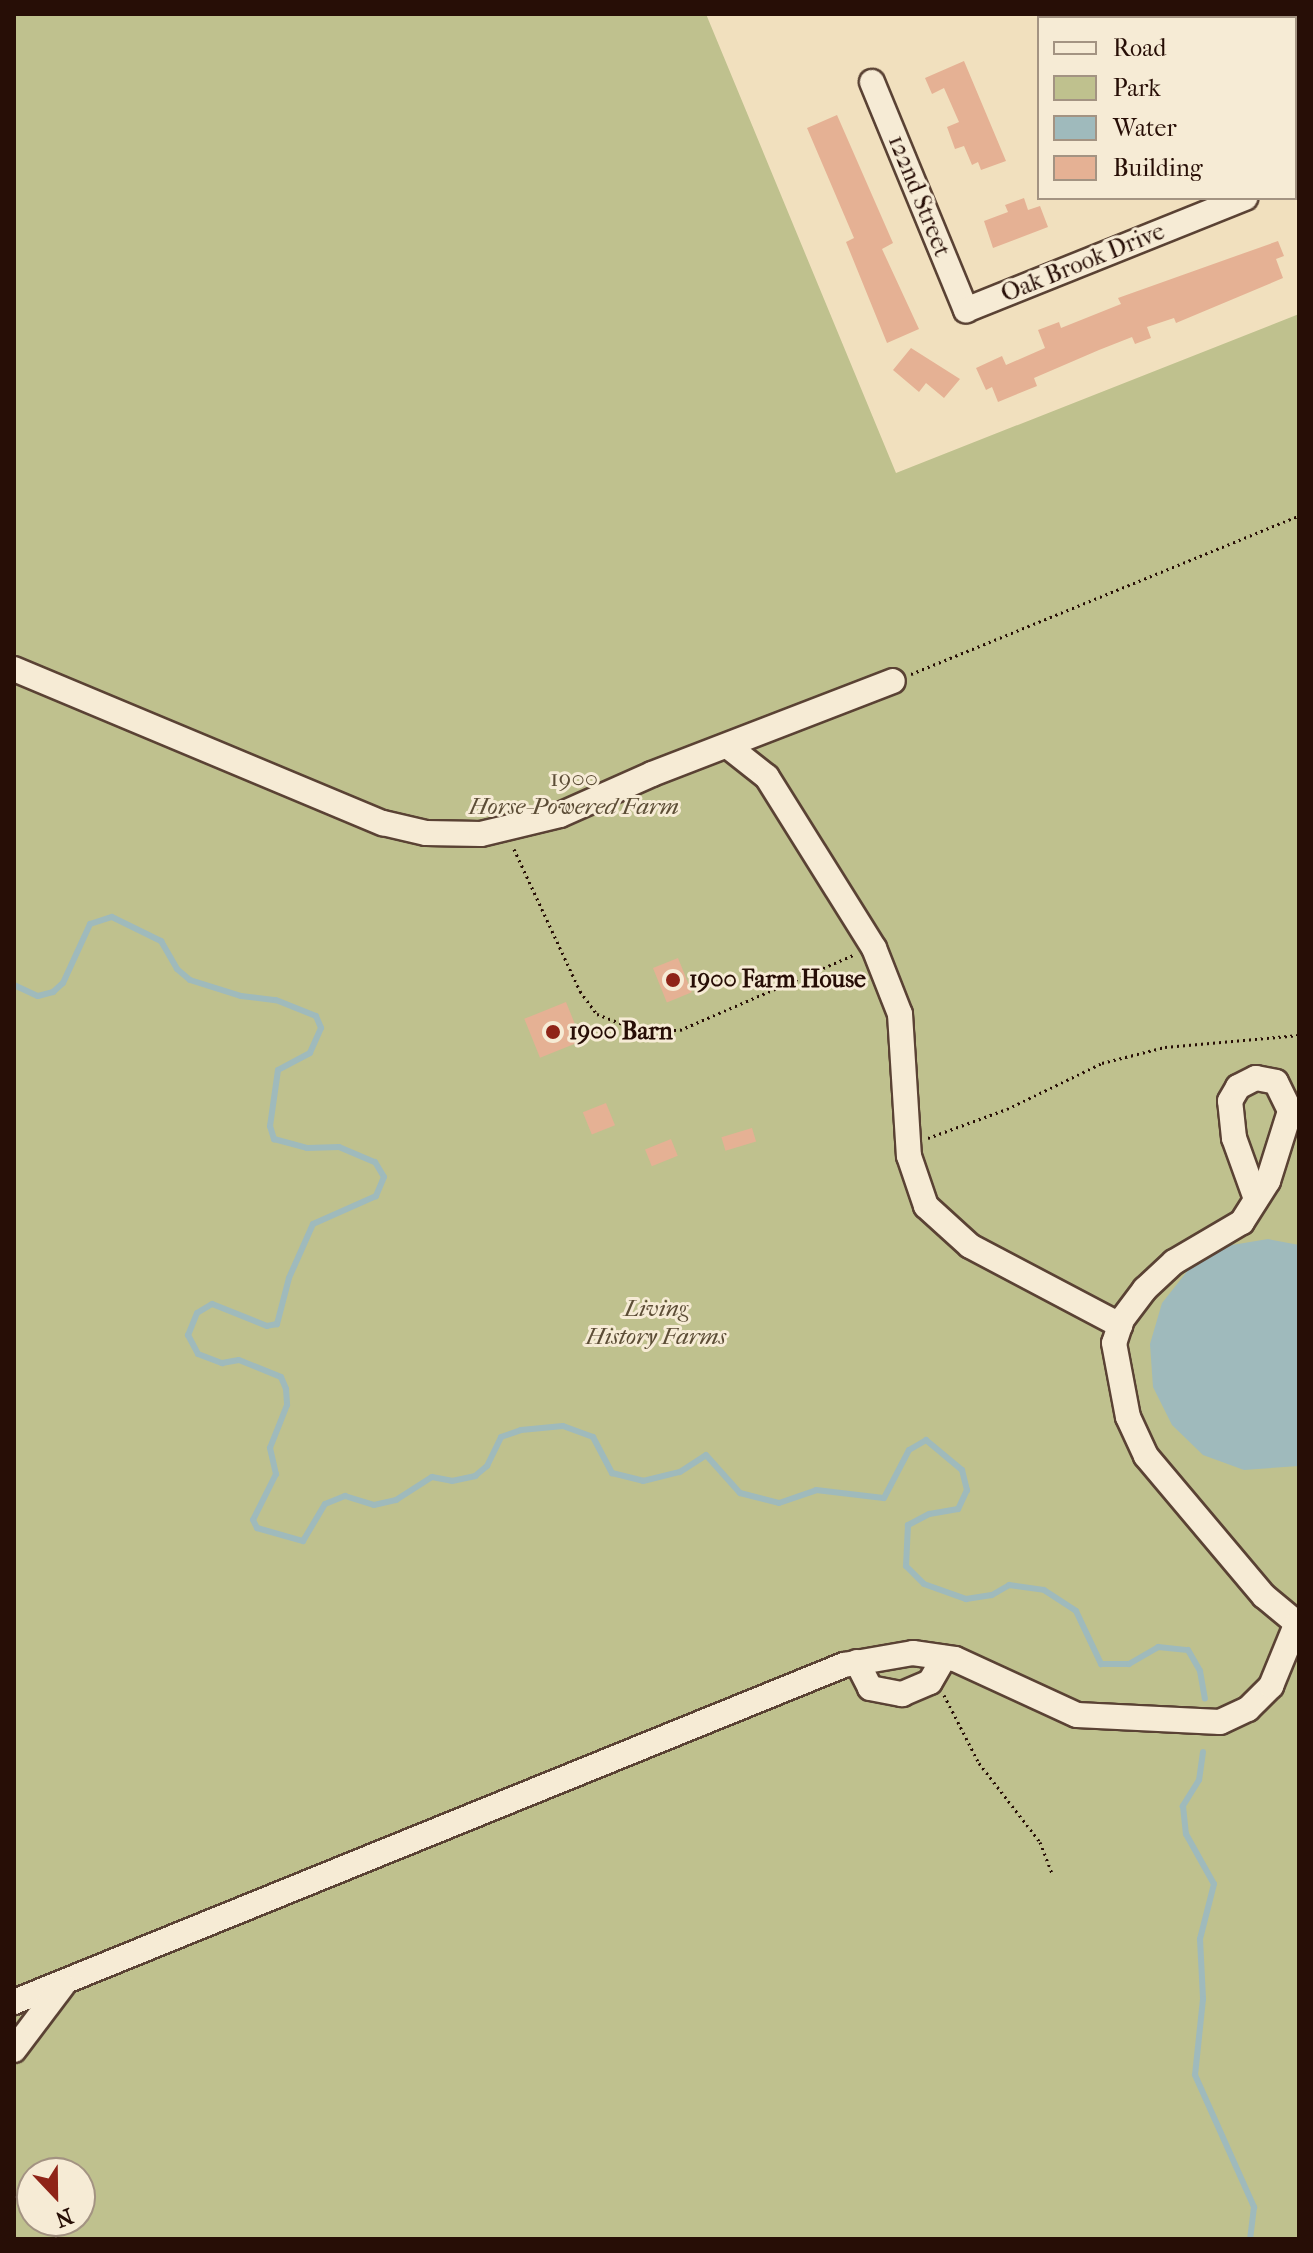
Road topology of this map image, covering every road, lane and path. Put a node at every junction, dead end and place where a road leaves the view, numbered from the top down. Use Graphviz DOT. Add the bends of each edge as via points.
graph roads {
  1 [pos="872,82"];
  2 [pos="1240,200"];
  3 [pos="966,310"];
  4 [pos="1299,516"];
  5 [pos="14,669"];
  6 [pos="893,681"];
  7 [pos="729,747"];
  8 [pos="508,830"];
  9 [pos="874,948"];
  10 [pos="1299,1035"];
  11 [pos="909,1144"];
  12 [pos="1256,1199"];
  13 [pos="1120,1325"];
  14 [pos="1298,1625"];
  15 [pos="857,1662"];
  16 [pos="939,1668"];
  17 [pos="1052,1873"];
  18 [pos="79,1972"];
  19 [pos="14,2002"];
  20 [pos="14,2050"];
  1 -- 3 [label="street, 122nd Street"];
  2 -- 3 [label="street, Oak Brook Drive"];
  4 -- 6 [label="path"];
  5 -- 8 [label="street" via="383,823 426,833"];
  6 -- 7 [label="street"];
  7 -- 8 [label="street" via="560,815"];
  7 -- 9 [label="street" via="767,777"];
  8 -- 9 [label="path" via="580,991 597,1014 638,1030 680,1030 769,987"];
  9 -- 11 [label="street" via="900,1014"];
  10 -- 11 [label="path" via="1165,1047 1102,1063 1007,1109"];
  11 -- 13 [label="street" via="916,1185 950,1233"];
  12 -- 13 [label="street" via="1229,1233 1164,1271 1132,1303"];
  13 -- 14 [label="street" via="1114,1343 1118,1373 1128,1417 1146,1456 1264,1596"];
  14 -- 16 [label="street" via="1271,1686 1248,1709 1220,1722 1077,1715 970,1663"];
  15 -- 16 [label="street" via="913,1653"];
  15 -- 16 [label="street" via="870,1688 883,1694 918,1690"];
  15 -- 18 [label="street"];
  16 -- 17 [label="path" via="979,1763 1040,1842"];
  18 -- 19 [label="street"];
  18 -- 20 [label="street" via="50,1996"];
}
